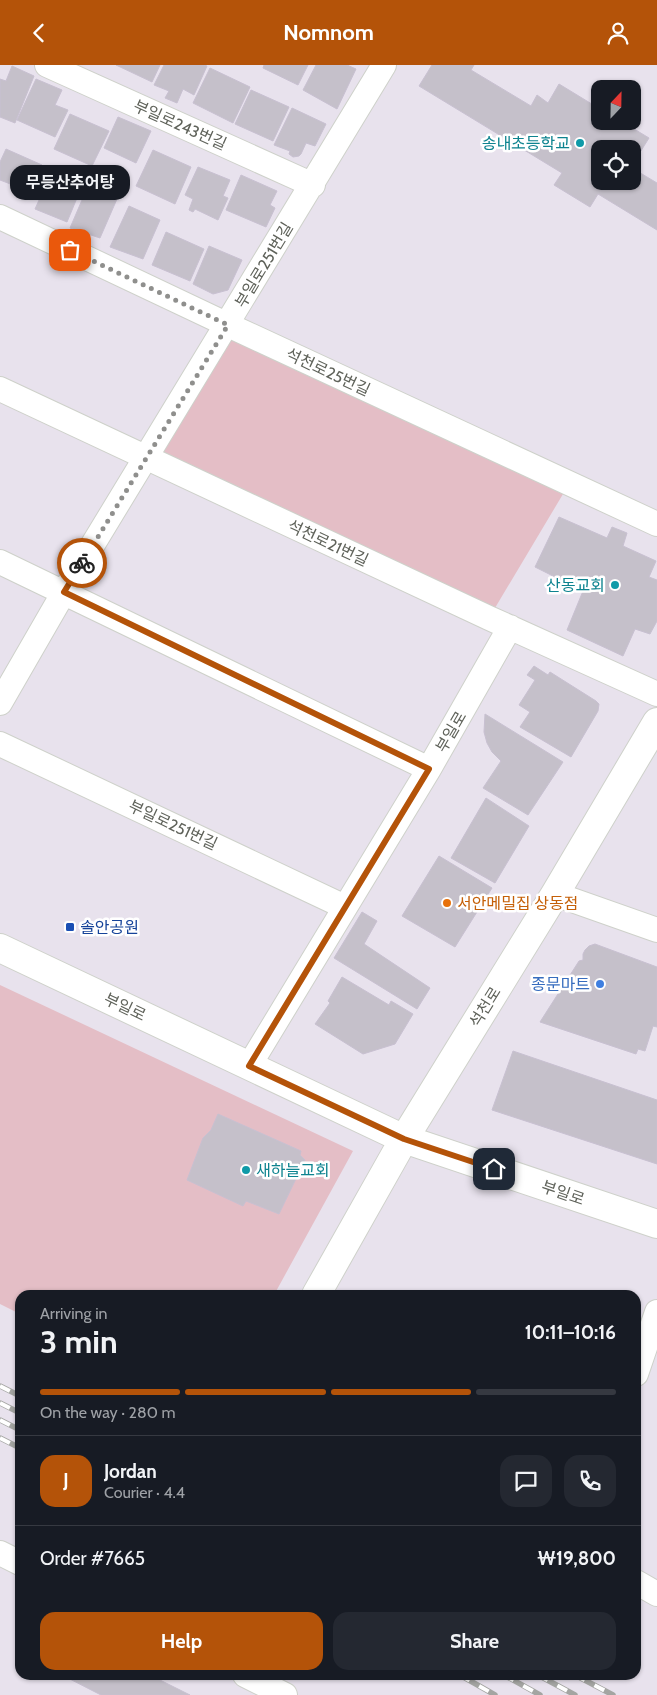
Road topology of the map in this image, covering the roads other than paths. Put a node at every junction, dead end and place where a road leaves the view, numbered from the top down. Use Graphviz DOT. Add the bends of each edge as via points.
graph roads {
  1 [pos="47,65"];
  2 [pos="384,65"];
  3 [pos="313,185"];
  4 [pos="0,217"];
  5 [pos="228,325"];
  6 [pos="0,389"];
  7 [pos="147,458"];
  8 [pos="657,524"];
  9 [pos="0,562"];
  10 [pos="64,592"];
  11 [pos="510,627"];
  12 [pos="657,694"];
  13 [pos="0,703"];
  14 [pos="657,722"];
  15 [pos="0,744"];
  16 [pos="429,769"];
  17 [pos="554,894"];
  18 [pos="346,907"];
  19 [pos="657,930"];
  20 [pos="0,948"];
  21 [pos="249,1066"];
  22 [pos="404,1139"];
  23 [pos="657,1224"];
  24 [pos="319,1290"];
  25 [pos="657,1312"];
  26 [pos="641,1359"];
  27 [pos="0,1553"];
  28 [pos="15,1560"];
  29 [pos="641,1585"];
  30 [pos="657,1594"];
  31 [pos="255,1680"];
  32 [pos="285,1695"];
  1 -- 3 [label="street, 부일로243번길"];
  2 -- 3 [label="street, 부일로251번길"];
  3 -- 5 [label="street, 부일로251번길"];
  4 -- 5 [label="street, 석천로25번길"];
  5 -- 7 [label="street, 부일로251번길"];
  5 -- 8 [label="street, 석천로25번길"];
  6 -- 7 [label="street, 석천로21번길"];
  7 -- 10 [label="street, 부일로251번길"];
  7 -- 11 [label="street, 석천로21번길"];
  9 -- 10 [label="street"];
  10 -- 13 [label="street, 부일로251번길"];
  10 -- 16 [label="street"];
  11 -- 12 [label="street, 석천로21번길"];
  11 -- 16 [label="street, 부일로"];
  14 -- 17 [label="street, 석천로"];
  15 -- 18 [label="street, 부일로251번길"];
  16 -- 18 [label="street, 부일로"];
  17 -- 19 [label="street"];
  17 -- 22 [label="street, 석천로"];
  18 -- 21 [label="street, 부일로"];
  20 -- 21 [label="street, 부일로"];
  21 -- 22 [label="street, 부일로"];
  22 -- 23 [label="street, 부일로"];
  22 -- 24 [label="street, 석천로"];
  25 -- 26 [label="street"];
  27 -- 28 [label="street"];
  29 -- 30 [label="street"];
  31 -- 32 [label="street"];
}
